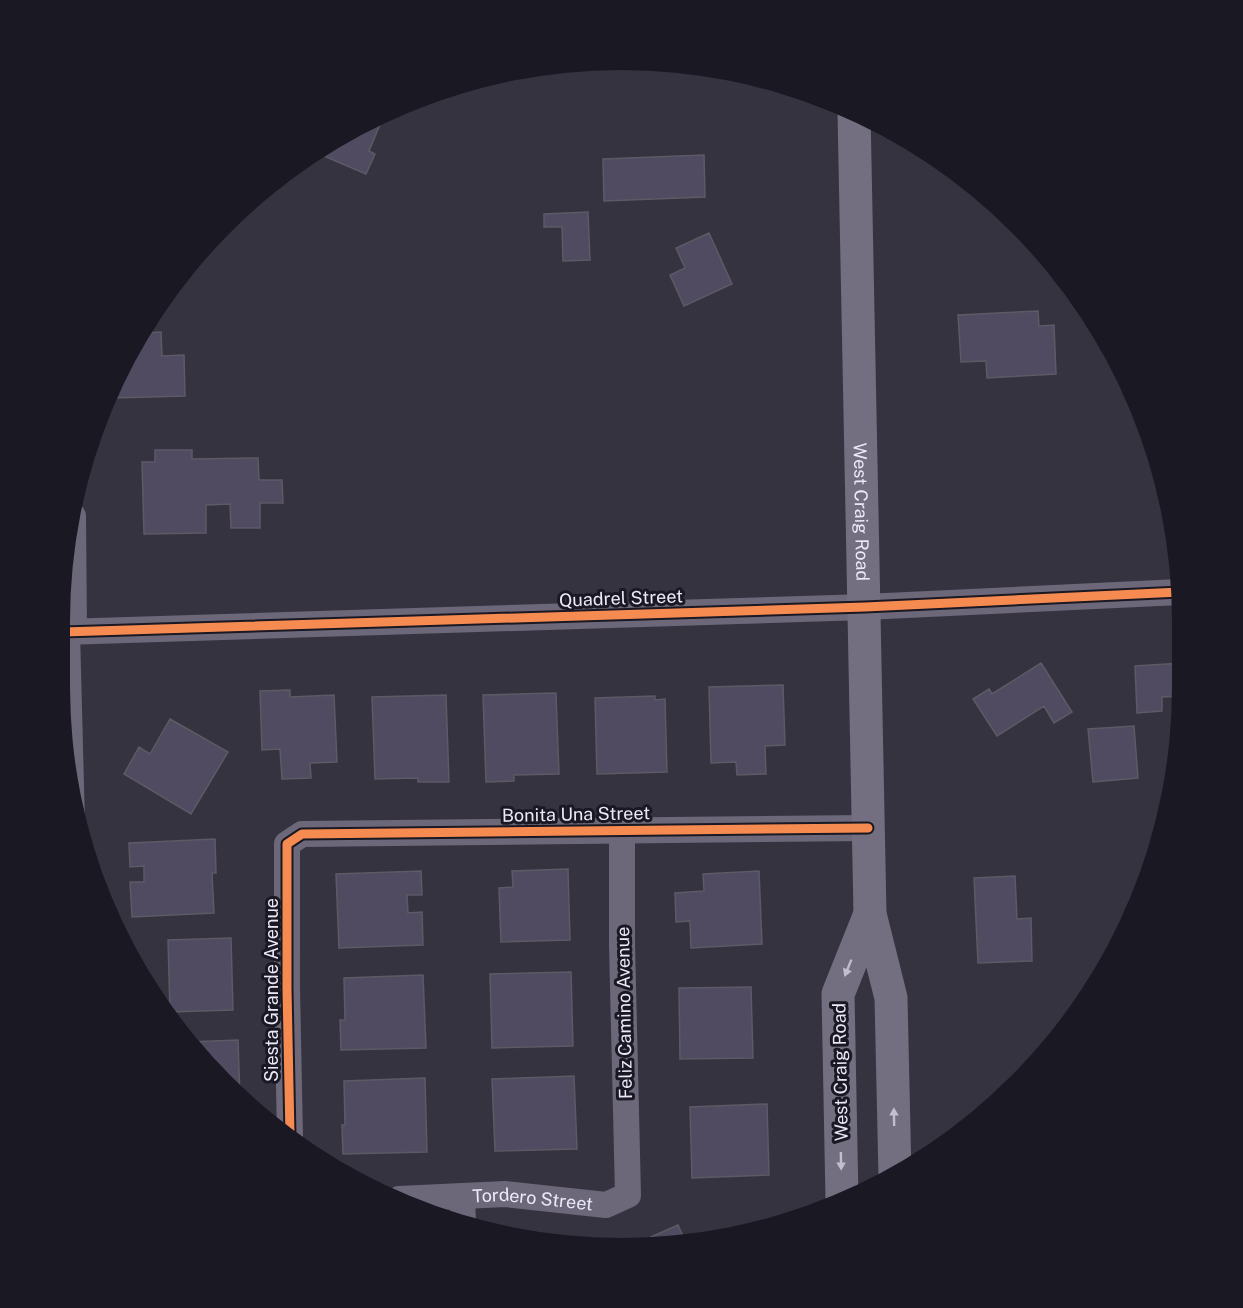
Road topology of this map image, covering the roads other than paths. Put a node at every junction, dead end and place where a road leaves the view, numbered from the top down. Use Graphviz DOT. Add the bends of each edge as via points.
graph roads {
  1 [pos="854,122"];
  2 [pos="1171,592"];
  3 [pos="865,607"];
  4 [pos="70,631"];
  5 [pos="70,650"];
  6 [pos="76,763"];
  7 [pos="868,828"];
  8 [pos="622,831"];
  9 [pos="287,844"];
  10 [pos="870,914"];
  11 [pos="290,1127"];
  12 [pos="895,1165"];
  13 [pos="842,1192"];
  14 [pos="628,1195"];
  15 [pos="462,1196"];
  16 [pos="430,1203"];
  17 [pos="463,1214"];
  1 -- 3 [label="main road, West Craig Road"];
  2 -- 3 [label="street, Quadrel Street"];
  3 -- 4 [label="street, Quadrel Street"];
  3 -- 7 [label="main road, West Craig Road"];
  5 -- 6 [label="lane"];
  7 -- 8 [label="street, Bonita Una Street"];
  7 -- 10 [label="main road, West Craig Road"];
  8 -- 9 [label="street, Bonita Una Street" via="302,834"];
  8 -- 14 [label="street, Feliz Camino Avenue"];
  9 -- 11 [label="street, Siesta Grande Avenue"];
  12 -- 10 [label="main road, West Craig Road, one-way" via="891,998"];
  10 -- 13 [label="main road, West Craig Road, one-way" via="838,994"];
  14 -- 15 [label="street, Tordero Street" via="606,1205 505,1194"];
  15 -- 16 [label="street, Tordero Street"];
  15 -- 17 [label="street"];
}
